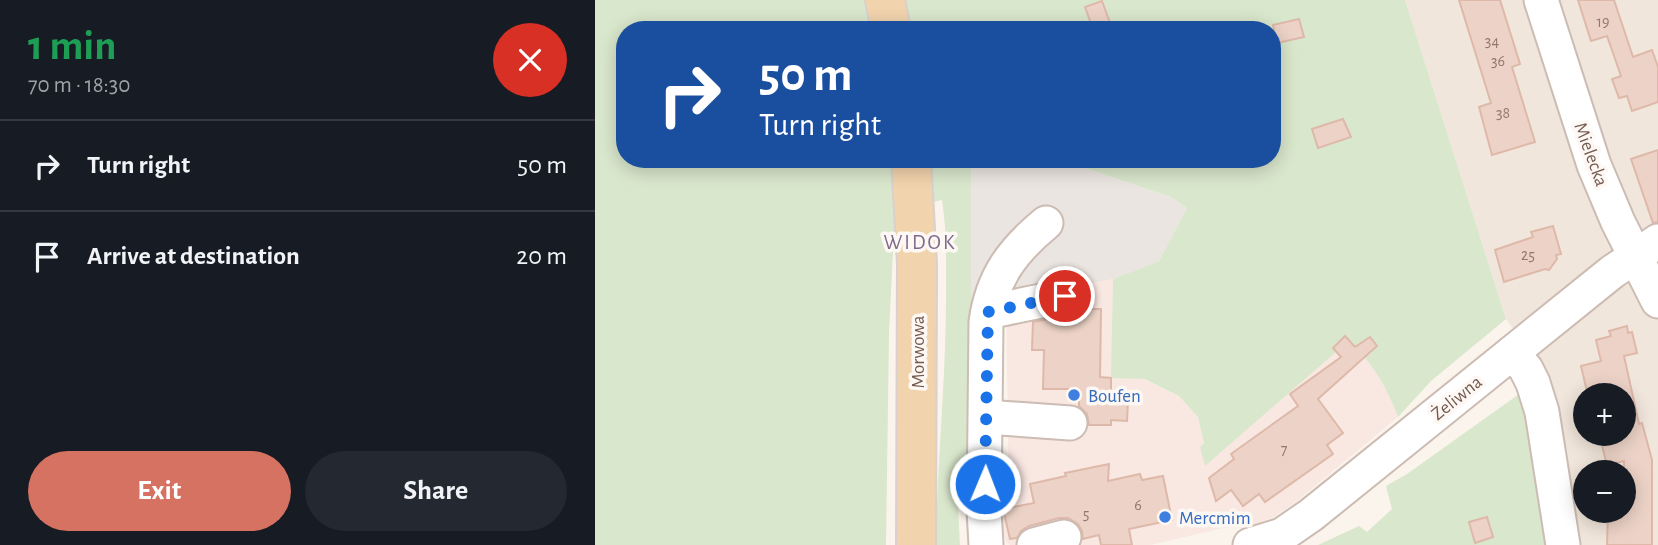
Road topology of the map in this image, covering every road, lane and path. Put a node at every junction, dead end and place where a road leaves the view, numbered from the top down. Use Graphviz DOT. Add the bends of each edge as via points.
graph roads {
  1 [pos="885,0"];
  2 [pos="1541,0"];
  3 [pos="889,21"];
  4 [pos="912,168"];
  5 [pos="1046,223"];
  6 [pos="1647,248"];
  7 [pos="1065,296"];
  8 [pos="1658,301"];
  9 [pos="988,306"];
  10 [pos="1512,353"];
  11 [pos="986,417"];
  12 [pos="1070,422"];
  13 [pos="916,545"];
  14 [pos="986,545"];
  15 [pos="1250,545"];
  16 [pos="1563,545"];
  1 -- 3 [label="main road"];
  2 -- 6 [label="street, Mielecka" via="1594,165 1618,222"];
  4 -- 13 [label="main road, Morwowa" via="917,264"];
  5 -- 9 [label="street" via="1005,265"];
  6 -- 8 [label="street, Mielecka"];
  6 -- 10 [label="street, Żeliwna"];
  7 -- 9 [label="street"];
  9 -- 11 [label="street"];
  10 -- 15 [label="street, Żeliwna" via="1302,521 1282,535"];
  10 -- 16 [label="street" via="1526,369 1542,412"];
  11 -- 12 [label="street"];
  11 -- 14 [label="street"];
}
